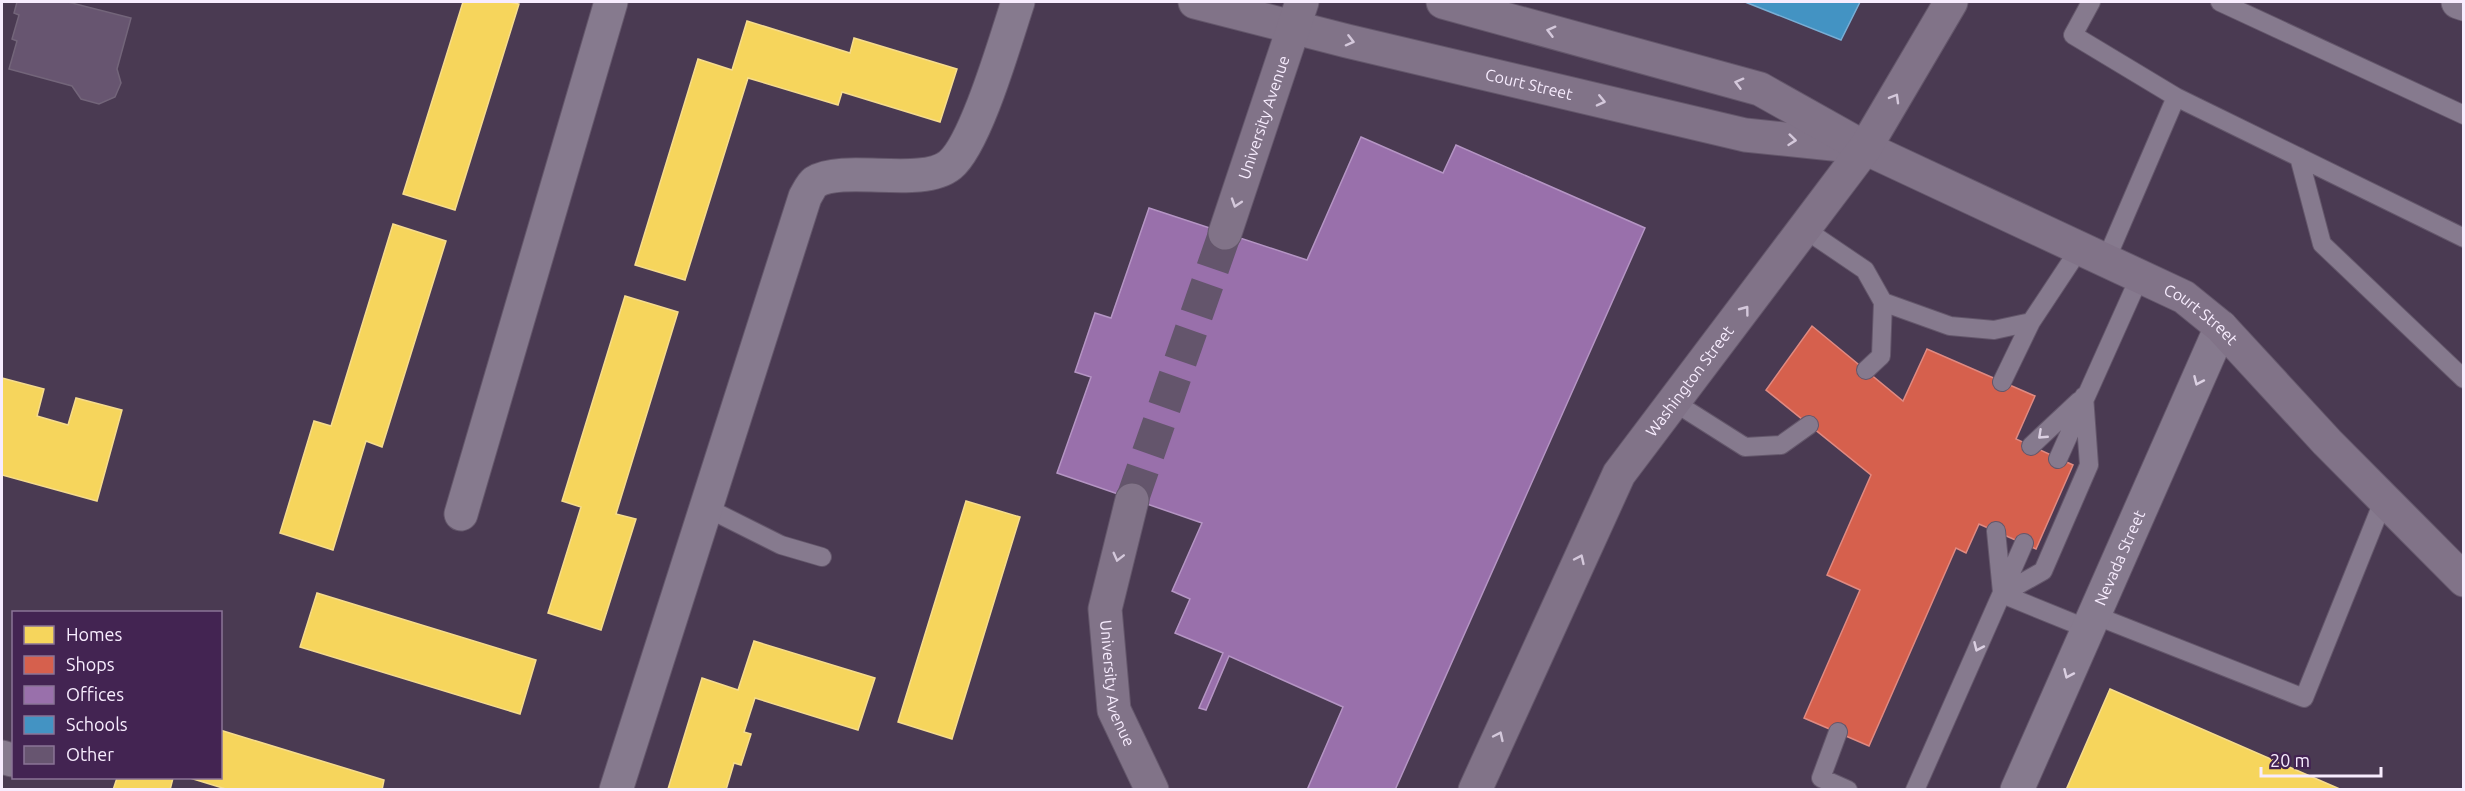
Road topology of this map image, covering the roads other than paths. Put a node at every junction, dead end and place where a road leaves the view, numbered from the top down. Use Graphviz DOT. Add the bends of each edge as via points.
graph roads {
  1 [pos="611,2"];
  2 [pos="1018,2"];
  3 [pos="1196,2"];
  4 [pos="1443,2"];
  5 [pos="1951,2"];
  6 [pos="2091,2"];
  7 [pos="2220,2"];
  8 [pos="2458,2"];
  9 [pos="2463,4"];
  10 [pos="1298,14"];
  11 [pos="2176,97"];
  12 [pos="2463,115"];
  13 [pos="1866,148"];
  14 [pos="2300,157"];
  15 [pos="1806,230"];
  16 [pos="1226,233"];
  17 [pos="2463,238"];
  18 [pos="2093,254"];
  19 [pos="2140,276"];
  20 [pos="1883,302"];
  21 [pos="2031,322"];
  22 [pos="2221,327"];
  23 [pos="1866,370"];
  24 [pos="2463,379"];
  25 [pos="2002,382"];
  26 [pos="2084,396"];
  27 [pos="1674,402"];
  28 [pos="1809,425"];
  29 [pos="2031,446"];
  30 [pos="2058,459"];
  31 [pos="2384,499"];
  32 [pos="1132,500"];
  33 [pos="707,508"];
  34 [pos="461,514"];
  35 [pos="1996,531"];
  36 [pos="2025,543"];
  37 [pos="822,557"];
  38 [pos="2463,580"];
  39 [pos="2002,594"];
  40 [pos="2091,622"];
  41 [pos="1838,732"];
  42 [pos="616,789"];
  43 [pos="1152,789"];
  44 [pos="1475,789"];
  45 [pos="1848,789"];
  46 [pos="1915,789"];
  47 [pos="2017,789"];
  1 -- 34 [label="street"];
  2 -- 33 [label="street" via="963,152 948,167 921,175 828,177 813,183 805,197"];
  3 -- 10 [label="street, Court Street"];
  13 -- 4 [label="street, Court Street, one-way" via="1760,89"];
  13 -- 5 [label="street, Washington Street, one-way"];
  6 -- 11 [label="lane" via="2073,35"];
  7 -- 12 [label="lane"];
  8 -- 9 [label="street"];
  10 -- 13 [label="street, Court Street, one-way" via="1745,135"];
  10 -- 16 [label="street, University Avenue, one-way"];
  11 -- 14 [label="lane"];
  11 -- 18 [label="lane"];
  13 -- 15 [label="street, Washington Street"];
  13 -- 18 [label="street, Court Street"];
  14 -- 17 [label="lane"];
  14 -- 24 [label="lane" via="2322,244"];
  15 -- 20 [label="lane" via="1866,270"];
  27 -- 15 [label="street, Washington Street, one-way"];
  18 -- 19 [label="street, Court Street"];
  18 -- 21 [label="lane"];
  19 -- 22 [label="street, Court Street" via="2184,297"];
  19 -- 26 [label="lane"];
  20 -- 21 [label="lane" via="1950,326 1994,330"];
  20 -- 23 [label="lane" via="1881,356"];
  21 -- 25 [label="lane"];
  22 -- 31 [label="street, Court Street"];
  22 -- 40 [label="street, Nevada Street, one-way"];
  26 -- 29 [label="lane, one-way"];
  26 -- 30 [label="lane"];
  26 -- 39 [label="lane" via="2089,465 2043,571"];
  27 -- 28 [label="lane" via="1745,447 1781,446"];
  44 -- 27 [label="street, Washington Street, one-way" via="1619,474"];
  31 -- 38 [label="street, Court Street"];
  31 -- 40 [label="lane" via="2304,698"];
  32 -- 43 [label="street, University Avenue, one-way" via="1106,609 1114,710"];
  33 -- 37 [label="lane" via="781,545"];
  33 -- 42 [label="street"];
  35 -- 39 [label="lane"];
  36 -- 39 [label="lane"];
  39 -- 40 [label="lane"];
  39 -- 46 [label="lane, one-way"];
  40 -- 47 [label="street, Nevada Street, one-way"];
  41 -- 45 [label="lane" via="1821,778"];
}
